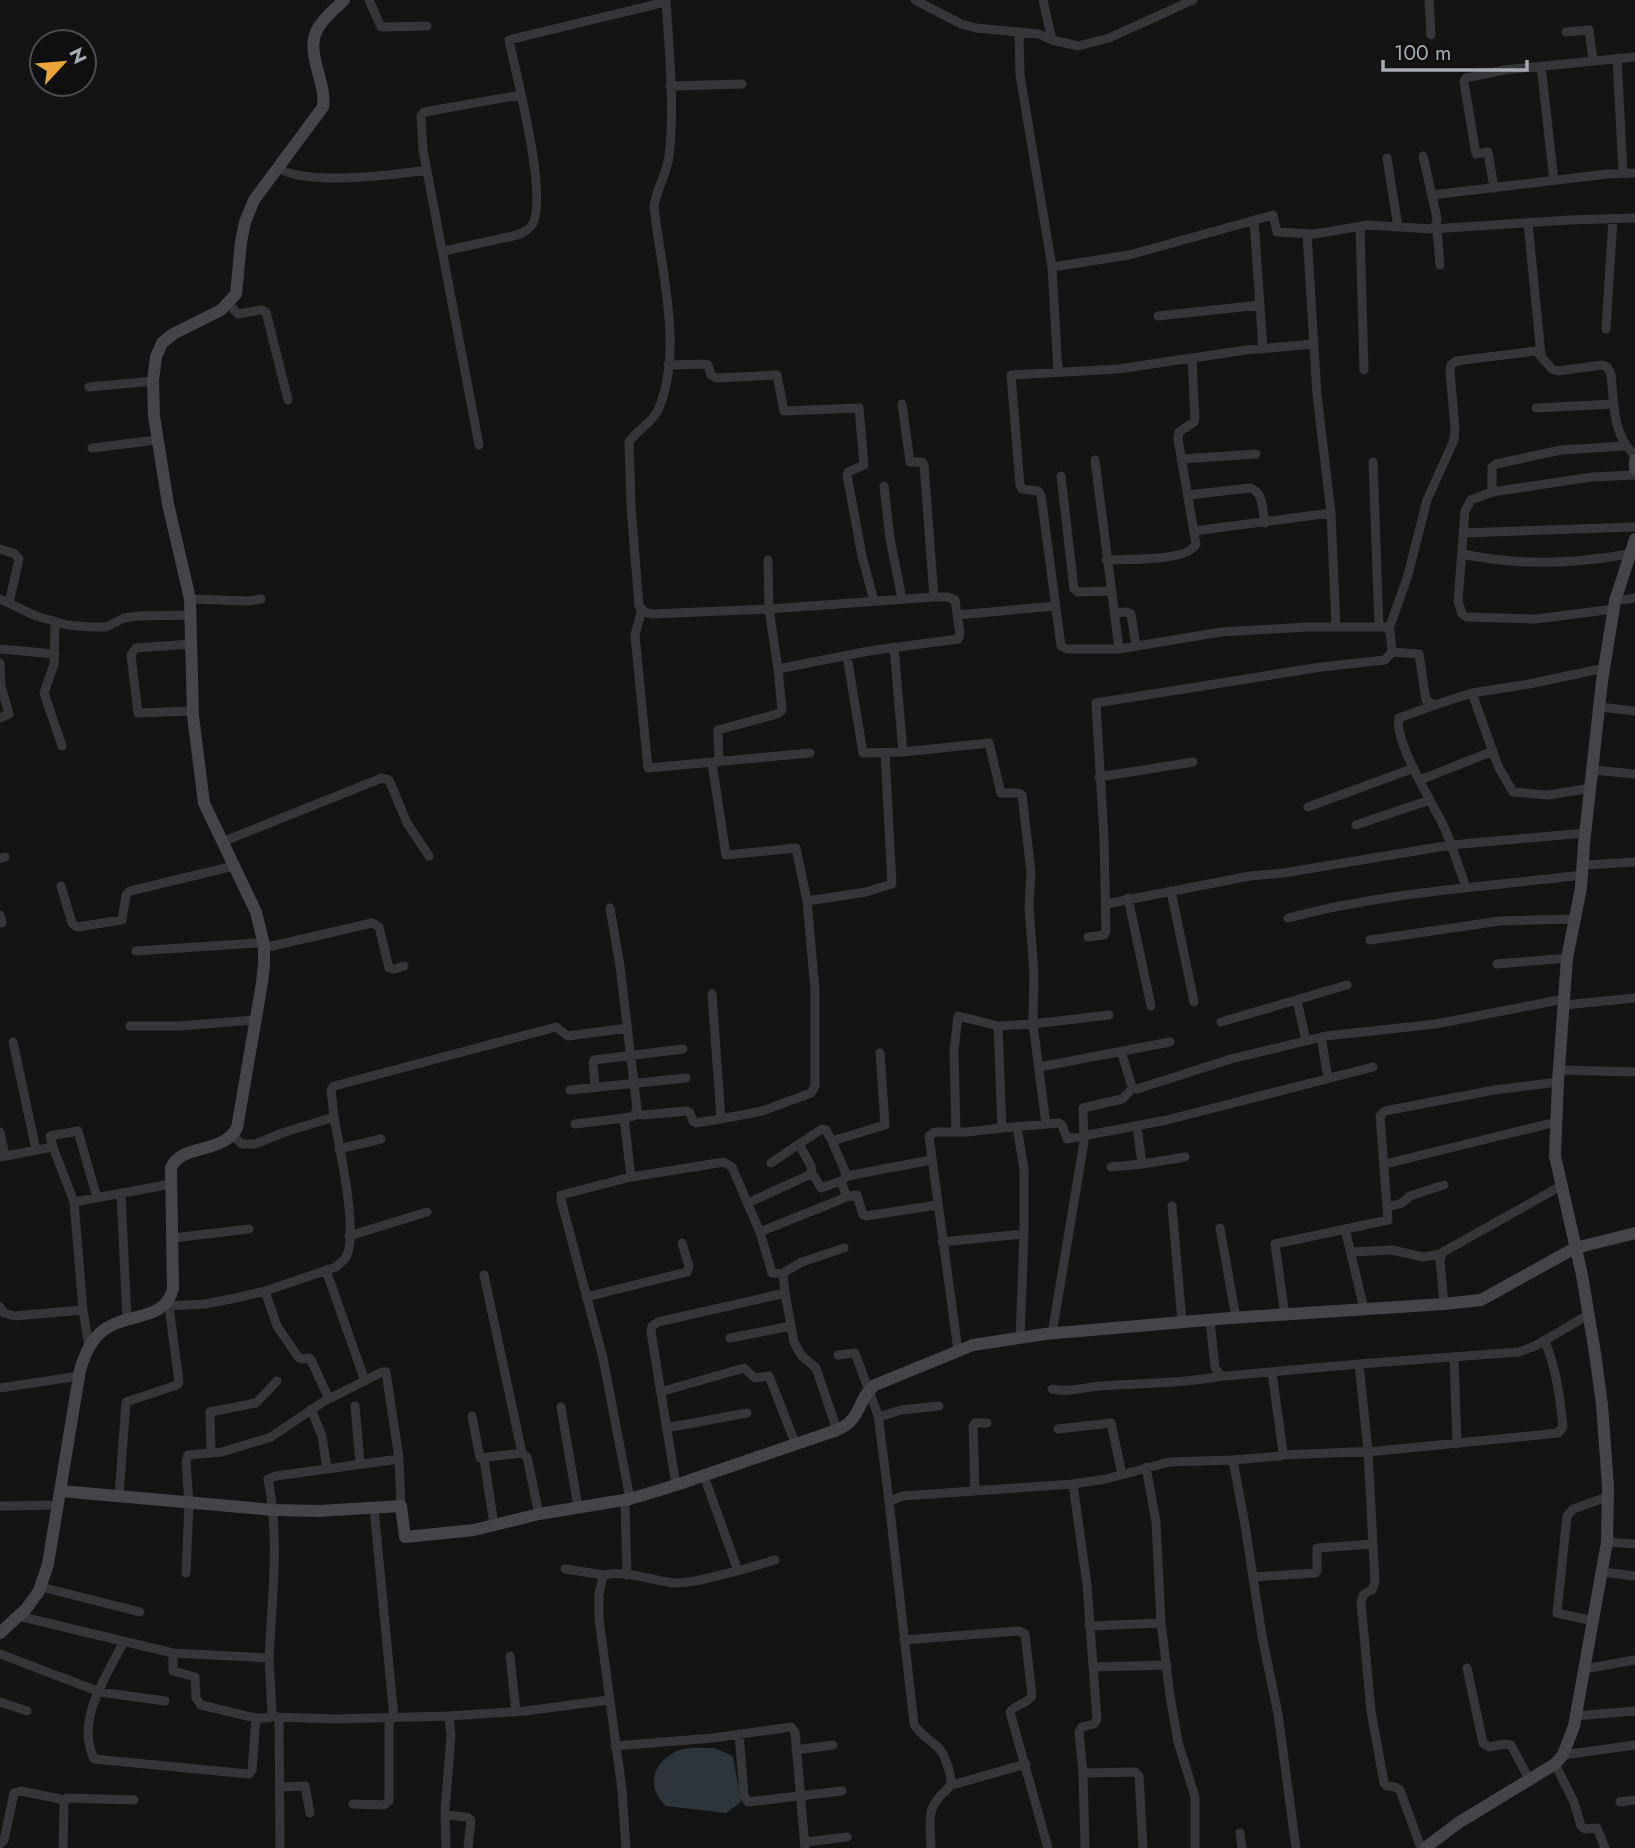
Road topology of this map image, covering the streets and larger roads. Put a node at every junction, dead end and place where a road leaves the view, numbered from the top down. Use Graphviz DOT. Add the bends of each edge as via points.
graph roads {
  1 [pos="344,0"];
  2 [pos="369,0"];
  3 [pos="915,0"];
  4 [pos="1043,0"];
  5 [pos="1193,0"];
  6 [pos="1429,0"];
  7 [pos="666,1"];
  8 [pos="427,26"];
  9 [pos="1019,32"];
  10 [pos="1566,32"];
  11 [pos="1431,35"];
  12 [pos="1052,40"];
  13 [pos="1635,57"];
  14 [pos="1616,58"];
  15 [pos="1593,60"];
  16 [pos="1541,66"];
  17 [pos="743,84"];
  18 [pos="670,86"];
  19 [pos="520,95"];
  20 [pos="1423,156"];
  21 [pos="1387,158"];
  22 [pos="278,168"];
  23 [pos="427,170"];
  24 [pos="1623,173"];
  25 [pos="1635,173"];
  26 [pos="1553,181"];
  27 [pos="1494,188"];
  28 [pos="1432,195"];
  29 [pos="1635,218"];
  30 [pos="1613,219"];
  31 [pos="1254,220"];
  32 [pos="1528,223"];
  33 [pos="1360,226"];
  34 [pos="1398,227"];
  35 [pos="1435,229"];
  36 [pos="1307,234"];
  37 [pos="444,251"];
  38 [pos="1440,265"];
  39 [pos="1052,267"];
  40 [pos="229,304"];
  41 [pos="1260,305"];
  42 [pos="1158,316"];
  43 [pos="1606,329"];
  44 [pos="1314,344"];
  45 [pos="1263,349"];
  46 [pos="1541,355"];
  47 [pos="1192,359"];
  48 [pos="668,365"];
  49 [pos="1364,370"];
  50 [pos="1058,372"];
  51 [pos="153,381"];
  52 [pos="89,387"];
  53 [pos="288,400"];
  54 [pos="902,404"];
  55 [pos="1614,404"];
  56 [pos="1536,408"];
  57 [pos="157,440"];
  58 [pos="479,445"];
  59 [pos="1625,446"];
  60 [pos="93,448"];
  61 [pos="1256,454"];
  62 [pos="1635,455"];
  63 [pos="1181,459"];
  64 [pos="1095,460"];
  65 [pos="1635,460"];
  66 [pos="1373,462"];
  67 [pos="1635,469"];
  68 [pos="1635,475"];
  69 [pos="1061,476"];
  70 [pos="884,486"];
  71 [pos="1492,492"];
  72 [pos="1188,495"];
  73 [pos="1331,513"];
  74 [pos="1265,523"];
  75 [pos="1635,527"];
  76 [pos="1194,531"];
  77 [pos="1464,533"];
  78 [pos="1635,538"];
  79 [pos="0,549"];
  80 [pos="1462,554"];
  81 [pos="1630,554"];
  82 [pos="768,560"];
  83 [pos="1106,560"];
  84 [pos="1111,591"];
  85 [pos="934,597"];
  86 [pos="1635,598"];
  87 [pos="190,599"];
  88 [pos="261,599"];
  89 [pos="902,599"];
  90 [pos="4,601"];
  91 [pos="874,601"];
  92 [pos="1615,605"];
  93 [pos="1055,606"];
  94 [pos="642,609"];
  95 [pos="769,609"];
  96 [pos="1114,613"];
  97 [pos="192,615"];
  98 [pos="957,615"];
  99 [pos="55,622"];
  100 [pos="1336,627"];
  101 [pos="1378,627"];
  102 [pos="1389,629"];
  103 [pos="191,644"];
  104 [pos="1136,646"];
  105 [pos="894,647"];
  106 [pos="0,649"];
  107 [pos="1119,649"];
  108 [pos="1392,652"];
  109 [pos="55,654"];
  110 [pos="847,656"];
  111 [pos="0,663"];
  112 [pos="1605,668"];
  113 [pos="778,669"];
  114 [pos="1472,693"];
  115 [pos="1435,705"];
  116 [pos="1600,707"];
  117 [pos="193,711"];
  118 [pos="1635,711"];
  119 [pos="0,718"];
  120 [pos="62,746"];
  121 [pos="1493,751"];
  122 [pos="903,752"];
  123 [pos="810,753"];
  124 [pos="885,753"];
  125 [pos="1192,762"];
  126 [pos="716,763"];
  127 [pos="1414,768"];
  128 [pos="1593,769"];
  129 [pos="1635,774"];
  130 [pos="1099,777"];
  131 [pos="1420,780"];
  132 [pos="1591,788"];
  133 [pos="1430,800"];
  134 [pos="1308,807"];
  135 [pos="1356,825"];
  136 [pos="1586,833"];
  137 [pos="222,842"];
  138 [pos="1451,845"];
  139 [pos="429,856"];
  140 [pos="1635,862"];
  141 [pos="233,866"];
  142 [pos="1583,870"];
  143 [pos="61,886"];
  144 [pos="1466,887"];
  145 [pos="1171,891"];
  146 [pos="1128,898"];
  147 [pos="807,901"];
  148 [pos="1106,904"];
  149 [pos="610,908"];
  150 [pos="1288,918"];
  151 [pos="1575,919"];
  152 [pos="1088,937"];
  153 [pos="1370,940"];
  154 [pos="264,945"];
  155 [pos="135,951"];
  156 [pos="1567,958"];
  157 [pos="1497,964"];
  158 [pos="404,966"];
  159 [pos="1347,985"];
  160 [pos="712,994"];
  161 [pos="1635,998"];
  162 [pos="1297,1000"];
  163 [pos="1194,1002"];
  164 [pos="1564,1002"];
  165 [pos="1151,1006"];
  166 [pos="1109,1015"];
  167 [pos="255,1020"];
  168 [pos="1221,1022"];
  169 [pos="1033,1024"];
  170 [pos="131,1026"];
  171 [pos="998,1026"];
  172 [pos="627,1028"];
  173 [pos="1321,1037"];
  174 [pos="1306,1041"];
  175 [pos="13,1042"];
  176 [pos="1170,1042"];
  177 [pos="684,1049"];
  178 [pos="1121,1051"];
  179 [pos="880,1053"];
  180 [pos="630,1055"];
  181 [pos="1039,1067"];
  182 [pos="1373,1067"];
  183 [pos="1635,1072"];
  184 [pos="1558,1076"];
  185 [pos="686,1078"];
  186 [pos="1328,1078"];
  187 [pos="634,1082"];
  188 [pos="595,1087"];
  189 [pos="1133,1088"];
  190 [pos="569,1090"];
  191 [pos="636,1114"];
  192 [pos="334,1117"];
  193 [pos="624,1118"];
  194 [pos="721,1119"];
  195 [pos="1556,1122"];
  196 [pos="575,1124"];
  197 [pos="1046,1124"];
  198 [pos="1138,1126"];
  199 [pos="1017,1127"];
  200 [pos="1002,1128"];
  201 [pos="0,1132"];
  202 [pos="956,1132"];
  203 [pos="233,1136"];
  204 [pos="1085,1137"];
  205 [pos="382,1139"];
  206 [pos="832,1141"];
  207 [pos="799,1144"];
  208 [pos="53,1147"];
  209 [pos="339,1149"];
  210 [pos="36,1150"];
  211 [pos="3,1156"];
  212 [pos="1185,1157"];
  213 [pos="931,1160"];
  214 [pos="771,1163"];
  215 [pos="1142,1164"];
  216 [pos="1385,1164"];
  217 [pos="1111,1167"];
  218 [pos="812,1175"];
  219 [pos="631,1177"];
  220 [pos="844,1179"];
  221 [pos="172,1184"];
  222 [pos="1444,1185"];
  223 [pos="1562,1191"];
  224 [pos="121,1193"];
  225 [pos="845,1197"];
  226 [pos="97,1198"];
  227 [pos="74,1202"];
  228 [pos="748,1203"];
  229 [pos="937,1205"];
  230 [pos="1172,1206"];
  231 [pos="1388,1207"];
  232 [pos="427,1212"];
  233 [pos="249,1228"];
  234 [pos="1220,1228"];
  235 [pos="1345,1229"];
  236 [pos="760,1232"];
  237 [pos="1635,1233"];
  238 [pos="1024,1234"];
  239 [pos="349,1236"];
  240 [pos="173,1238"];
  241 [pos="942,1242"];
  242 [pos="682,1243"];
  243 [pos="844,1248"];
  244 [pos="1575,1248"];
  245 [pos="1352,1252"];
  246 [pos="1441,1254"];
  247 [pos="326,1270"];
  248 [pos="783,1273"];
  249 [pos="484,1275"];
  250 [pos="265,1291"];
  251 [pos="785,1293"];
  252 [pos="586,1297"];
  253 [pos="1444,1304"];
  254 [pos="168,1306"];
  255 [pos="0,1307"];
  256 [pos="1364,1309"];
  257 [pos="83,1310"];
  258 [pos="1588,1315"];
  259 [pos="1285,1316"];
  260 [pos="1236,1318"];
  261 [pos="127,1320"];
  262 [pos="1210,1320"];
  263 [pos="1182,1322"];
  264 [pos="791,1326"];
  265 [pos="1052,1334"];
  266 [pos="730,1338"];
  267 [pos="1020,1338"];
  268 [pos="1545,1341"];
  269 [pos="89,1347"];
  270 [pos="958,1351"];
  271 [pos="838,1355"];
  272 [pos="1454,1358"];
  273 [pos="1359,1364"];
  274 [pos="1272,1371"];
  275 [pos="79,1376"];
  276 [pos="1220,1376"];
  277 [pos="277,1381"];
  278 [pos="365,1381"];
  279 [pos="0,1388"];
  280 [pos="1052,1389"];
  281 [pos="660,1392"];
  282 [pos="869,1393"];
  283 [pos="329,1399"];
  284 [pos="355,1406"];
  285 [pos="939,1406"];
  286 [pos="561,1407"];
  287 [pos="312,1409"];
  288 [pos="747,1413"];
  289 [pos="472,1416"];
  290 [pos="879,1416"];
  291 [pos="988,1423"];
  292 [pos="666,1428"];
  293 [pos="1058,1429"];
  294 [pos="837,1430"];
  295 [pos="1457,1444"];
  296 [pos="796,1445"];
  297 [pos="1368,1451"];
  298 [pos="211,1453"];
  299 [pos="522,1453"];
  300 [pos="1282,1455"];
  301 [pos="399,1458"];
  302 [pos="484,1459"];
  303 [pos="1233,1460"];
  304 [pos="360,1463"];
  305 [pos="1146,1467"];
  306 [pos="327,1469"];
  307 [pos="1122,1475"];
  308 [pos="704,1476"];
  309 [pos="1073,1484"];
  310 [pos="676,1485"];
  311 [pos="975,1490"];
  312 [pos="61,1491"];
  313 [pos="120,1496"];
  314 [pos="1607,1497"];
  315 [pos="627,1499"];
  316 [pos="889,1501"];
  317 [pos="189,1503"];
  318 [pos="58,1505"];
  319 [pos="0,1506"];
  320 [pos="401,1506"];
  321 [pos="374,1507"];
  322 [pos="578,1507"];
  323 [pos="274,1510"];
  324 [pos="540,1514"];
  325 [pos="494,1525"];
  326 [pos="1607,1542"];
  327 [pos="1373,1544"];
  328 [pos="1635,1544"];
  329 [pos="775,1560"];
  330 [pos="565,1569"];
  331 [pos="738,1571"];
  332 [pos="1602,1572"];
  333 [pos="186,1573"];
  334 [pos="604,1575"];
  335 [pos="627,1575"];
  336 [pos="1635,1576"];
  337 [pos="1253,1577"];
  338 [pos="41,1587"];
  339 [pos="139,1612"];
  340 [pos="18,1616"];
  341 [pos="1593,1621"];
  342 [pos="1161,1623"];
  343 [pos="1089,1626"];
  344 [pos="0,1633"];
  345 [pos="904,1640"];
  346 [pos="124,1641"];
  347 [pos="173,1653"];
  348 [pos="0,1654"];
  349 [pos="510,1656"];
  350 [pos="269,1658"];
  351 [pos="1635,1660"];
  352 [pos="1167,1665"];
  353 [pos="1093,1667"];
  354 [pos="1467,1668"];
  355 [pos="1584,1669"];
  356 [pos="100,1692"];
  357 [pos="609,1700"];
  358 [pos="164,1701"];
  359 [pos="0,1702"];
  360 [pos="27,1711"];
  361 [pos="1635,1711"];
  362 [pos="516,1712"];
  363 [pos="276,1716"];
  364 [pos="449,1716"];
  365 [pos="1575,1716"];
  366 [pos="256,1718"];
  367 [pos="392,1718"];
  368 [pos="739,1734"];
  369 [pos="833,1745"];
  370 [pos="1635,1745"];
  371 [pos="615,1746"];
  372 [pos="796,1750"];
  373 [pos="1559,1760"];
  374 [pos="1026,1764"];
  375 [pos="1083,1773"];
  376 [pos="1529,1779"];
  377 [pos="952,1785"];
  378 [pos="279,1787"];
  379 [pos="842,1791"];
  380 [pos="800,1798"];
  381 [pos="65,1800"];
  382 [pos="134,1800"];
  383 [pos="1635,1800"];
  384 [pos="1620,1802"];
  385 [pos="353,1804"];
  386 [pos="310,1813"];
  387 [pos="445,1815"];
  388 [pos="1240,1833"];
  389 [pos="847,1838"];
  390 [pos="0,1844"];
  391 [pos="805,1845"];
  392 [pos="63,1848"];
  393 [pos="280,1848"];
  394 [pos="446,1848"];
  395 [pos="468,1848"];
  396 [pos="626,1848"];
  397 [pos="931,1848"];
  398 [pos="1048,1848"];
  399 [pos="1086,1848"];
  400 [pos="1143,1848"];
  401 [pos="1195,1848"];
  402 [pos="1242,1848"];
  403 [pos="1296,1848"];
  404 [pos="1423,1848"];
  405 [pos="1605,1848"];
  1 -- 22 [label="street" via="314,38 323,107"];
  2 -- 8 [label="street" via="381,27"];
  3 -- 9 [label="street" via="961,24"];
  4 -- 12 [label="street"];
  5 -- 12 [label="street" via="1090,44"];
  6 -- 11 [label="street"];
  7 -- 18 [label="street"];
  7 -- 19 [label="street" via="509,40"];
  9 -- 12 [label="street"];
  9 -- 39 [label="street" via="1020,75"];
  10 -- 15 [label="street" via="1589,30"];
  13 -- 14 [label="street"];
  14 -- 15 [label="street"];
  14 -- 24 [label="street"];
  15 -- 16 [label="street"];
  16 -- 26 [label="street"];
  16 -- 27 [label="street" via="1466,78 1464,82 1476,153 1488,152"];
  17 -- 18 [label="street"];
  18 -- 48 [label="street" via="668,165 654,207 669,326"];
  19 -- 23 [label="street" via="424,112"];
  19 -- 37 [label="street" via="535,172 532,225 513,236"];
  20 -- 28 [label="street"];
  21 -- 34 [label="street"];
  22 -- 23 [label="street" via="305,177"];
  22 -- 40 [label="street" via="254,200 245,222 239,285"];
  23 -- 37 [label="street"];
  24 -- 25 [label="street"];
  24 -- 26 [label="street"];
  26 -- 27 [label="street"];
  27 -- 28 [label="street"];
  28 -- 35 [label="street"];
  29 -- 30 [label="street"];
  30 -- 32 [label="street"];
  30 -- 43 [label="street"];
  31 -- 36 [label="street" via="1273,215 1277,232"];
  31 -- 39 [label="street" via="1129,255"];
  31 -- 41 [label="street"];
  32 -- 35 [label="street"];
  32 -- 46 [label="street"];
  33 -- 34 [label="street"];
  33 -- 36 [label="street"];
  33 -- 49 [label="street"];
  34 -- 35 [label="street"];
  35 -- 38 [label="street"];
  36 -- 44 [label="street"];
  37 -- 58 [label="street"];
  39 -- 50 [label="street"];
  40 -- 51 [label="street" via="162,343"];
  40 -- 53 [label="street" via="239,314 266,312"];
  41 -- 42 [label="street"];
  41 -- 45 [label="street"];
  44 -- 45 [label="street"];
  44 -- 73 [label="street"];
  45 -- 47 [label="street"];
  46 -- 55 [label="street" via="1559,371 1607,367"];
  46 -- 102 [label="street" via="1536,351 1465,358 1451,365 1454,440 1427,500"];
  47 -- 50 [label="street"];
  47 -- 63 [label="street" via="1195,418 1179,432"];
  48 -- 91 [label="street" via="705,364 716,378 777,375 784,411 859,408 864,465 847,475"];
  48 -- 94 [label="street" via="657,410 629,442 637,599"];
  50 -- 93 [label="street" via="1010,377 1020,485 1041,495"];
  51 -- 52 [label="street"];
  51 -- 57 [label="street"];
  54 -- 85 [label="street" via="910,462 924,465"];
  55 -- 56 [label="street"];
  55 -- 59 [label="street"];
  57 -- 60 [label="street"];
  57 -- 87 [label="street"];
  59 -- 62 [label="street"];
  59 -- 71 [label="street" via="1561,450 1496,464 1492,467"];
  61 -- 63 [label="street"];
  63 -- 72 [label="street"];
  64 -- 83 [label="street"];
  65 -- 67 [label="street"];
  66 -- 101 [label="street"];
  68 -- 71 [label="street"];
  69 -- 84 [label="street" via="1074,590"];
  70 -- 89 [label="street"];
  71 -- 77 [label="street" via="1471,500 1465,511"];
  72 -- 74 [label="street" via="1256,490"];
  72 -- 76 [label="street"];
  73 -- 74 [label="street"];
  73 -- 100 [label="street"];
  74 -- 76 [label="street"];
  75 -- 77 [label="street"];
  76 -- 83 [label="street" via="1196,544 1189,552"];
  77 -- 80 [label="street"];
  78 -- 81 [label="street"];
  79 -- 90 [label="street" via="19,559"];
  80 -- 81 [label="street" via="1502,562 1578,562"];
  80 -- 92 [label="street" via="1458,601 1466,617 1536,619"];
  81 -- 92 [label="street"];
  82 -- 95 [label="street"];
  83 -- 84 [label="street"];
  84 -- 96 [label="street"];
  85 -- 89 [label="street"];
  85 -- 98 [label="street" via="952,597"];
  86 -- 92 [label="street"];
  87 -- 88 [label="street"];
  87 -- 97 [label="street"];
  89 -- 91 [label="street"];
  90 -- 99 [label="street"];
  91 -- 95 [label="street"];
  92 -- 112 [label="street"];
  93 -- 98 [label="street"];
  93 -- 107 [label="street" via="1064,648"];
  94 -- 95 [label="street" via="652,614"];
  94 -- 126 [label="street" via="635,635 647,766"];
  95 -- 113 [label="street"];
  96 -- 104 [label="street" via="1131,614"];
  96 -- 107 [label="street"];
  97 -- 99 [label="street" via="139,616 100,627"];
  97 -- 103 [label="street"];
  98 -- 105 [label="street" via="958,639"];
  99 -- 109 [label="street"];
  100 -- 101 [label="street"];
  100 -- 104 [label="street" via="1220,632"];
  101 -- 102 [label="street"];
  102 -- 108 [label="street"];
  103 -- 117 [label="street"];
  103 -- 117 [label="street" via="136,648 131,655 138,713"];
  104 -- 107 [label="street"];
  105 -- 110 [label="street"];
  105 -- 122 [label="street"];
  106 -- 109 [label="street"];
  108 -- 115 [label="street" via="1419,654 1426,700"];
  108 -- 130 [label="street" via="1385,660 1098,702 1094,706"];
  109 -- 120 [label="street" via="44,693"];
  110 -- 113 [label="street"];
  110 -- 124 [label="street" via="862,751"];
  111 -- 119 [label="street" via="9,714"];
  112 -- 114 [label="street"];
  112 -- 116 [label="street"];
  113 -- 126 [label="street" via="782,710 718,730"];
  114 -- 115 [label="street"];
  114 -- 121 [label="street"];
  115 -- 127 [label="street" via="1399,718 1397,725"];
  116 -- 118 [label="street"];
  116 -- 128 [label="street"];
  117 -- 137 [label="street" via="204,803"];
  121 -- 131 [label="street"];
  121 -- 132 [label="street" via="1513,792 1548,795"];
  122 -- 124 [label="street"];
  122 -- 169 [label="street" via="989,744 1000,792 1022,795 1031,872"];
  123 -- 126 [label="street"];
  124 -- 147 [label="street" via="892,884"];
  125 -- 130 [label="street"];
  126 -- 147 [label="street" via="726,855 796,848"];
  127 -- 131 [label="street"];
  127 -- 134 [label="street"];
  128 -- 129 [label="street"];
  128 -- 132 [label="street"];
  130 -- 148 [label="street"];
  131 -- 133 [label="street"];
  132 -- 136 [label="street"];
  133 -- 135 [label="street"];
  133 -- 138 [label="street"];
  136 -- 138 [label="street"];
  136 -- 142 [label="street"];
  137 -- 139 [label="street" via="361,785 387,779 407,823"];
  137 -- 141 [label="street"];
  138 -- 144 [label="street"];
  138 -- 145 [label="street"];
  140 -- 142 [label="street"];
  141 -- 143 [label="street" via="130,891 122,920 77,927"];
  141 -- 154 [label="street" via="256,912"];
  142 -- 144 [label="street"];
  142 -- 151 [label="street"];
  144 -- 150 [label="street" via="1354,902"];
  145 -- 146 [label="street"];
  145 -- 163 [label="street"];
  146 -- 148 [label="street"];
  146 -- 165 [label="street"];
  147 -- 194 [label="street" via="815,990 814,1090 762,1111"];
  148 -- 152 [label="street" via="1106,933"];
  149 -- 172 [label="street"];
  151 -- 153 [label="street" via="1500,921"];
  151 -- 156 [label="street"];
  154 -- 155 [label="street"];
  154 -- 158 [label="street" via="375,923 389,968"];
  154 -- 167 [label="street"];
  156 -- 157 [label="street"];
  156 -- 164 [label="street"];
  159 -- 162 [label="street"];
  160 -- 194 [label="street"];
  161 -- 164 [label="street"];
  162 -- 168 [label="street"];
  162 -- 174 [label="street"];
  164 -- 173 [label="street" via="1436,1024"];
  164 -- 184 [label="street"];
  166 -- 169 [label="street"];
  167 -- 170 [label="street"];
  167 -- 203 [label="street"];
  169 -- 171 [label="street"];
  169 -- 181 [label="street"];
  171 -- 200 [label="street"];
  171 -- 202 [label="street" via="958,1017"];
  172 -- 180 [label="street"];
  172 -- 192 [label="street" via="568,1036 556,1027 334,1086"];
  173 -- 174 [label="street"];
  173 -- 186 [label="street"];
  174 -- 189 [label="street"];
  175 -- 210 [label="street"];
  176 -- 178 [label="street"];
  177 -- 180 [label="street"];
  178 -- 181 [label="street"];
  178 -- 189 [label="street"];
  179 -- 206 [label="street" via="886,1124"];
  180 -- 187 [label="street"];
  180 -- 188 [label="street" via="593,1061"];
  181 -- 197 [label="street"];
  182 -- 186 [label="street"];
  183 -- 184 [label="street"];
  184 -- 195 [label="street"];
  184 -- 216 [label="street" via="1389,1109 1380,1116"];
  185 -- 187 [label="street"];
  186 -- 198 [label="street"];
  187 -- 188 [label="street"];
  187 -- 191 [label="street"];
  188 -- 190 [label="street"];
  189 -- 204 [label="street" via="1122,1099 1083,1108"];
  191 -- 193 [label="street"];
  191 -- 194 [label="street" via="687,1111 696,1123"];
  192 -- 203 [label="street" via="255,1144 242,1144"];
  192 -- 209 [label="street"];
  193 -- 196 [label="street"];
  193 -- 219 [label="street"];
  195 -- 216 [label="street"];
  195 -- 223 [label="street" via="1555,1156"];
  197 -- 199 [label="street"];
  197 -- 204 [label="street" via="1061,1124 1067,1139"];
  198 -- 204 [label="street"];
  198 -- 215 [label="street"];
  199 -- 200 [label="street"];
  199 -- 238 [label="street" via="1024,1170"];
  200 -- 202 [label="street"];
  201 -- 211 [label="street"];
  202 -- 213 [label="street" via="932,1132"];
  203 -- 221 [label="street" via="177,1157 171,1168"];
  204 -- 265 [label="street"];
  205 -- 209 [label="street"];
  206 -- 207 [label="street" via="825,1129"];
  206 -- 220 [label="street"];
  207 -- 214 [label="street"];
  207 -- 218 [label="street"];
  208 -- 210 [label="street"];
  208 -- 226 [label="street" via="50,1136 78,1132"];
  208 -- 227 [label="street"];
  209 -- 239 [label="street"];
  210 -- 211 [label="street"];
  212 -- 215 [label="street"];
  213 -- 220 [label="street"];
  213 -- 229 [label="street"];
  215 -- 217 [label="street"];
  216 -- 231 [label="street"];
  218 -- 220 [label="street" via="821,1188"];
  218 -- 228 [label="street"];
  219 -- 228 [label="street" via="724,1162 732,1167"];
  219 -- 252 [label="street" via="560,1197"];
  220 -- 225 [label="street"];
  221 -- 224 [label="street"];
  221 -- 240 [label="street"];
  222 -- 231 [label="street"];
  223 -- 244 [label="street"];
  223 -- 246 [label="street" via="1492,1223"];
  224 -- 226 [label="street"];
  224 -- 261 [label="street"];
  225 -- 229 [label="street" via="857,1195 866,1216"];
  225 -- 236 [label="street"];
  226 -- 227 [label="street"];
  227 -- 257 [label="street"];
  228 -- 236 [label="street"];
  229 -- 241 [label="street"];
  230 -- 263 [label="street"];
  231 -- 235 [label="street" via="1386,1221"];
  232 -- 239 [label="street"];
  233 -- 240 [label="street"];
  234 -- 260 [label="street"];
  235 -- 245 [label="street"];
  235 -- 259 [label="street" via="1274,1245"];
  236 -- 248 [label="street" via="772,1273"];
  237 -- 244 [label="street"];
  238 -- 241 [label="street"];
  238 -- 267 [label="street"];
  239 -- 247 [label="street" via="348,1254"];
  240 -- 254 [label="street" via="173,1289"];
  241 -- 270 [label="street"];
  242 -- 252 [label="street" via="689,1266 684,1273"];
  243 -- 248 [label="street"];
  244 -- 253 [label="street" via="1481,1300"];
  244 -- 258 [label="street"];
  245 -- 246 [label="street"];
  245 -- 256 [label="street"];
  246 -- 253 [label="street"];
  247 -- 250 [label="street"];
  247 -- 278 [label="street"];
  248 -- 251 [label="street"];
  249 -- 299 [label="street"];
  250 -- 254 [label="street" via="205,1304"];
  250 -- 283 [label="street" via="277,1326 298,1357 311,1360"];
  251 -- 264 [label="street"];
  251 -- 281 [label="street" via="654,1324 651,1332"];
  252 -- 315 [label="street" via="603,1358"];
  253 -- 256 [label="street"];
  254 -- 261 [label="street"];
  254 -- 313 [label="street" via="179,1382 125,1404"];
  255 -- 257 [label="street" via="4,1314 15,1316"];
  256 -- 259 [label="street"];
  257 -- 269 [label="street"];
  258 -- 268 [label="street"];
  258 -- 314 [label="street" via="1602,1405"];
  259 -- 260 [label="street"];
  260 -- 262 [label="street"];
  261 -- 269 [label="street" via="105,1329"];
  262 -- 263 [label="street"];
  262 -- 276 [label="street"];
  263 -- 265 [label="street"];
  264 -- 266 [label="street"];
  264 -- 294 [label="street" via="797,1349 817,1368"];
  265 -- 267 [label="street"];
  267 -- 270 [label="street"];
  268 -- 272 [label="street" via="1518,1352"];
  268 -- 295 [label="street" via="1557,1376 1561,1431"];
  269 -- 275 [label="street"];
  270 -- 282 [label="street" via="898,1375"];
  271 -- 282 [label="street" via="855,1353"];
  272 -- 273 [label="street"];
  272 -- 295 [label="street"];
  273 -- 274 [label="street"];
  273 -- 297 [label="street"];
  274 -- 276 [label="street"];
  274 -- 300 [label="street"];
  275 -- 279 [label="street"];
  275 -- 312 [label="street"];
  276 -- 280 [label="street"];
  277 -- 298 [label="street" via="256,1403 211,1412"];
  278 -- 283 [label="street"];
  278 -- 301 [label="street" via="386,1372"];
  281 -- 292 [label="street"];
  281 -- 296 [label="street" via="744,1368 755,1378 766,1375"];
  282 -- 290 [label="street"];
  282 -- 294 [label="street" via="852,1421"];
  283 -- 287 [label="street"];
  284 -- 304 [label="street"];
  285 -- 290 [label="street"];
  286 -- 322 [label="street"];
  287 -- 298 [label="street" via="271,1437"];
  287 -- 306 [label="street"];
  288 -- 292 [label="street"];
  289 -- 302 [label="street" via="479,1456"];
  290 -- 316 [label="street"];
  291 -- 311 [label="street" via="973,1426"];
  292 -- 310 [label="street"];
  293 -- 307 [label="street" via="1111,1423"];
  294 -- 296 [label="street"];
  295 -- 297 [label="street"];
  296 -- 308 [label="street"];
  297 -- 300 [label="street"];
  297 -- 327 [label="street"];
  298 -- 317 [label="street" via="186,1458"];
  299 -- 302 [label="street"];
  299 -- 324 [label="street" via="527,1457"];
  300 -- 303 [label="street"];
  301 -- 304 [label="street"];
  301 -- 320 [label="street"];
  302 -- 325 [label="street"];
  303 -- 305 [label="street"];
  303 -- 337 [label="street"];
  304 -- 306 [label="street"];
  305 -- 307 [label="street"];
  305 -- 342 [label="street" via="1156,1522"];
  306 -- 323 [label="street" via="268,1479"];
  307 -- 309 [label="street"];
  308 -- 310 [label="street"];
  308 -- 331 [label="street"];
  309 -- 311 [label="street"];
  309 -- 343 [label="street"];
  310 -- 315 [label="street"];
  311 -- 316 [label="street"];
  312 -- 313 [label="street"];
  312 -- 318 [label="street"];
  313 -- 317 [label="street"];
  314 -- 326 [label="street"];
  314 -- 341 [label="street" via="1573,1509 1567,1516 1557,1613"];
  315 -- 322 [label="street"];
  315 -- 335 [label="street"];
  316 -- 345 [label="street"];
  317 -- 323 [label="street"];
  317 -- 333 [label="street"];
  318 -- 319 [label="street"];
  318 -- 338 [label="street"];
  320 -- 321 [label="street"];
  320 -- 325 [label="street" via="405,1537"];
  321 -- 323 [label="street"];
  321 -- 367 [label="street"];
  322 -- 324 [label="street"];
  323 -- 350 [label="street"];
  324 -- 325 [label="street"];
  326 -- 328 [label="street"];
  326 -- 332 [label="street"];
  327 -- 337 [label="street" via="1317,1548 1315,1573"];
  327 -- 404 [label="street" via="1375,1585 1363,1594 1361,1602 1375,1738 1384,1783 1401,1793"];
  329 -- 331 [label="street"];
  330 -- 334 [label="street"];
  331 -- 335 [label="street" via="682,1583"];
  332 -- 336 [label="street"];
  332 -- 341 [label="street"];
  334 -- 335 [label="street"];
  334 -- 357 [label="street" via="599,1619"];
  337 -- 403 [label="street"];
  338 -- 339 [label="street"];
  338 -- 340 [label="street"];
  340 -- 344 [label="street"];
  340 -- 346 [label="street"];
  341 -- 355 [label="street"];
  342 -- 343 [label="street"];
  342 -- 352 [label="street"];
  343 -- 353 [label="street"];
  345 -- 374 [label="street" via="1019,1630 1025,1634 1032,1696 1010,1712"];
  345 -- 377 [label="street" via="914,1724 940,1749"];
  346 -- 347 [label="street"];
  346 -- 356 [label="street"];
  347 -- 350 [label="street"];
  347 -- 366 [label="street" via="173,1671 195,1678 196,1699 201,1705"];
  348 -- 356 [label="street"];
  349 -- 362 [label="street"];
  350 -- 363 [label="street"];
  351 -- 355 [label="street"];
  352 -- 353 [label="street"];
  352 -- 401 [label="street" via="1178,1742 1195,1797"];
  353 -- 375 [label="street" via="1097,1719 1079,1732"];
  354 -- 376 [label="street" via="1483,1743 1487,1747 1511,1745"];
  355 -- 365 [label="street"];
  356 -- 358 [label="street"];
  356 -- 366 [label="street" via="88,1723 94,1759 249,1774"];
  357 -- 362 [label="street"];
  357 -- 371 [label="street"];
  359 -- 360 [label="street"];
  361 -- 365 [label="street"];
  362 -- 364 [label="street"];
  363 -- 366 [label="street"];
  363 -- 367 [label="street"];
  363 -- 378 [label="street"];
  364 -- 367 [label="street"];
  364 -- 387 [label="street"];
  365 -- 373 [label="street"];
  367 -- 385 [label="street" via="389,1801 384,1805"];
  368 -- 371 [label="street"];
  368 -- 372 [label="street" via="791,1727"];
  368 -- 380 [label="street" via="745,1800"];
  369 -- 372 [label="street"];
  370 -- 373 [label="street"];
  371 -- 396 [label="street"];
  372 -- 380 [label="street"];
  373 -- 376 [label="street"];
  373 -- 405 [label="street" via="1581,1826 1597,1828"];
  374 -- 377 [label="street"];
  374 -- 398 [label="street"];
  375 -- 399 [label="street"];
  375 -- 400 [label="street" via="1135,1772 1139,1776"];
  376 -- 404 [label="street"];
  377 -- 397 [label="street" via="933,1807"];
  378 -- 386 [label="street" via="305,1786"];
  378 -- 393 [label="street"];
  379 -- 380 [label="street"];
  380 -- 391 [label="street"];
  381 -- 382 [label="street"];
  381 -- 390 [label="street" via="14,1793"];
  381 -- 392 [label="street"];
  383 -- 384 [label="street"];
  387 -- 394 [label="street"];
  387 -- 395 [label="street" via="471,1820"];
  388 -- 402 [label="street"];
  389 -- 391 [label="street"];
}
